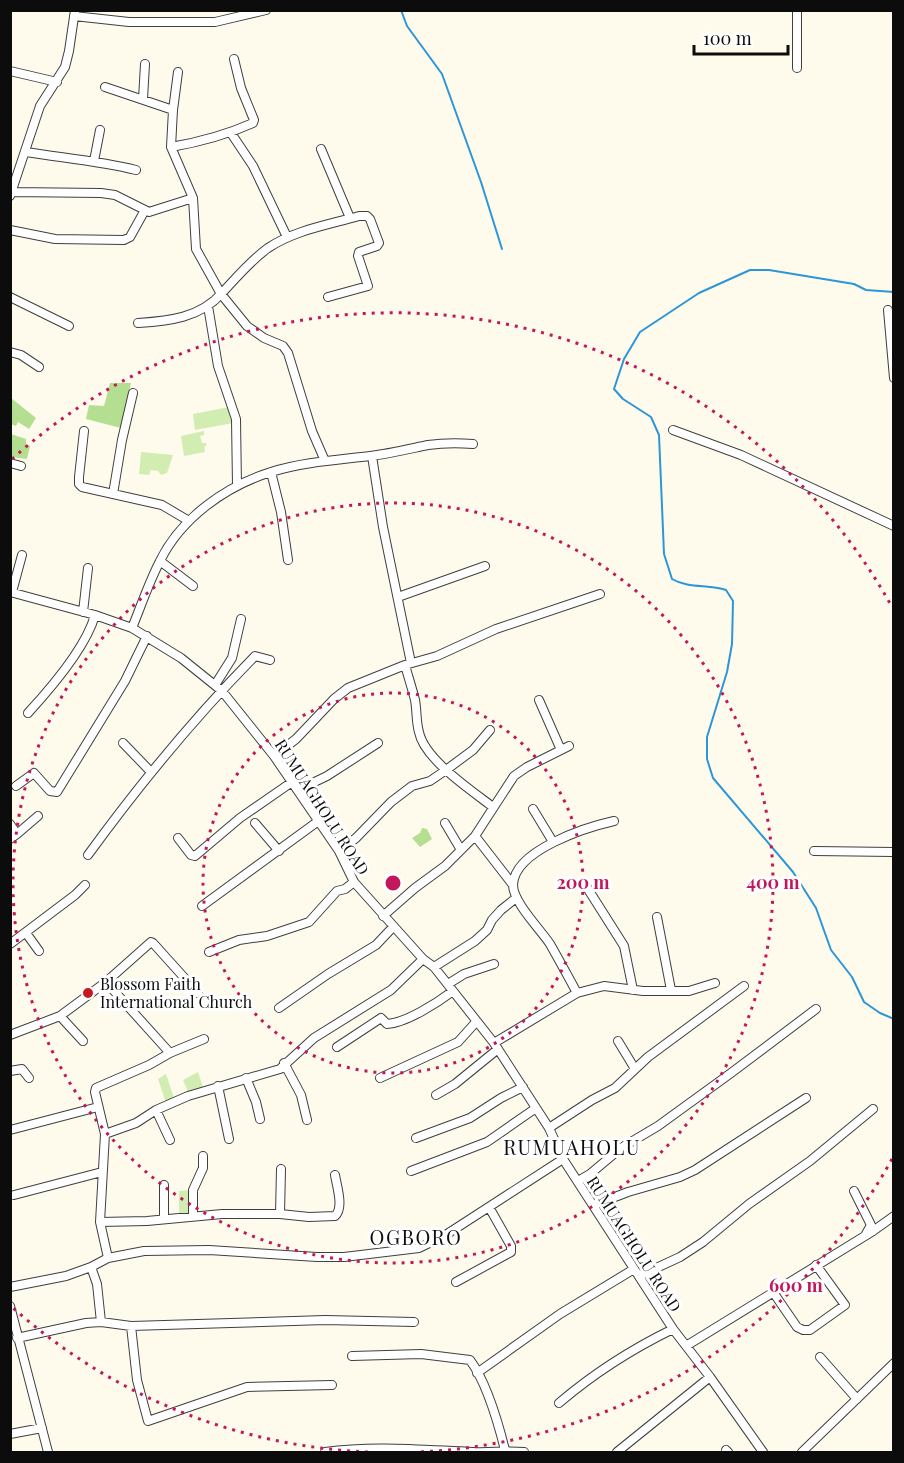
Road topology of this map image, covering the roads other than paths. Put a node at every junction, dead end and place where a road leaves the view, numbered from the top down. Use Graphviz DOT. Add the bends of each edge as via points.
graph roads {
  1 [pos="266,10"];
  2 [pos="797,10"];
  3 [pos="75,14"];
  4 [pos="234,59"];
  5 [pos="145,64"];
  6 [pos="797,68"];
  7 [pos="10,70"];
  8 [pos="178,72"];
  9 [pos="57,82"];
  10 [pos="105,87"];
  11 [pos="143,99"];
  12 [pos="173,110"];
  13 [pos="100,130"];
  14 [pos="231,133"];
  15 [pos="171,147"];
  16 [pos="321,149"];
  17 [pos="26,152"];
  18 [pos="94,161"];
  19 [pos="10,165"];
  20 [pos="21,166"];
  21 [pos="136,170"];
  22 [pos="11,194"];
  23 [pos="193,198"];
  24 [pos="145,210"];
  25 [pos="350,218"];
  26 [pos="10,230"];
  27 [pos="287,237"];
  28 [pos="221,294"];
  29 [pos="10,297"];
  30 [pos="328,297"];
  31 [pos="208,306"];
  32 [pos="888,310"];
  33 [pos="138,323"];
  34 [pos="69,327"];
  35 [pos="10,352"];
  36 [pos="39,367"];
  37 [pos="894,378"];
  38 [pos="133,393"];
  39 [pos="673,430"];
  40 [pos="84,431"];
  41 [pos="473,444"];
  42 [pos="372,456"];
  43 [pos="325,461"];
  44 [pos="10,463"];
  45 [pos="21,466"];
  46 [pos="271,472"];
  47 [pos="237,486"];
  48 [pos="113,494"];
  49 [pos="189,521"];
  50 [pos="894,526"];
  51 [pos="22,555"];
  52 [pos="288,560"];
  53 [pos="160,561"];
  54 [pos="485,566"];
  55 [pos="88,568"];
  56 [pos="193,586"];
  57 [pos="11,592"];
  58 [pos="600,594"];
  59 [pos="398,597"];
  60 [pos="83,612"];
  61 [pos="95,615"];
  62 [pos="241,618"];
  63 [pos="132,628"];
  64 [pos="147,636"];
  65 [pos="270,660"];
  66 [pos="408,664"];
  67 [pos="214,685"];
  68 [pos="222,691"];
  69 [pos="539,700"];
  70 [pos="28,713"];
  71 [pos="490,730"];
  72 [pos="123,743"];
  73 [pos="378,743"];
  74 [pos="569,746"];
  75 [pos="561,750"];
  76 [pos="274,756"];
  77 [pos="446,770"];
  78 [pos="151,772"];
  79 [pos="292,782"];
  80 [pos="16,786"];
  81 [pos="298,790"];
  82 [pos="493,807"];
  83 [pos="533,809"];
  84 [pos="38,816"];
  85 [pos="614,821"];
  86 [pos="317,822"];
  87 [pos="255,823"];
  88 [pos="445,823"];
  89 [pos="10,824"];
  90 [pos="14,836"];
  91 [pos="474,836"];
  92 [pos="178,838"];
  93 [pos="553,842"];
  94 [pos="461,850"];
  95 [pos="279,851"];
  96 [pos="339,851"];
  97 [pos="814,851"];
  98 [pos="894,852"];
  99 [pos="88,855"];
  100 [pos="354,882"];
  101 [pos="85,885"];
  102 [pos="513,885"];
  103 [pos="586,886"];
  104 [pos="516,898"];
  105 [pos="202,906"];
  106 [pos="383,916"];
  107 [pos="657,917"];
  108 [pos="393,927"];
  109 [pos="26,933"];
  110 [pos="10,944"];
  111 [pos="39,951"];
  112 [pos="209,952"];
  113 [pos="423,959"];
  114 [pos="494,964"];
  115 [pos="434,967"];
  116 [pos="106,982"];
  117 [pos="715,983"];
  118 [pos="744,986"];
  119 [pos="451,988"];
  120 [pos="633,990"];
  121 [pos="671,990"];
  122 [pos="198,993"];
  123 [pos="578,993"];
  124 [pos="279,1008"];
  125 [pos="816,1009"];
  126 [pos="60,1016"];
  127 [pos="476,1022"];
  128 [pos="10,1035"];
  129 [pos="204,1039"];
  130 [pos="83,1041"];
  131 [pos="618,1041"];
  132 [pos="496,1046"];
  133 [pos="337,1047"];
  134 [pos="170,1053"];
  135 [pos="285,1064"];
  136 [pos="635,1069"];
  137 [pos="10,1071"];
  138 [pos="29,1078"];
  139 [pos="246,1078"];
  140 [pos="380,1078"];
  141 [pos="218,1086"];
  142 [pos="523,1087"];
  143 [pos="436,1095"];
  144 [pos="806,1098"];
  145 [pos="98,1107"];
  146 [pos="536,1108"];
  147 [pos="873,1109"];
  148 [pos="156,1110"];
  149 [pos="260,1119"];
  150 [pos="307,1120"];
  151 [pos="549,1128"];
  152 [pos="10,1130"];
  153 [pos="105,1134"];
  154 [pos="416,1138"];
  155 [pos="229,1139"];
  156 [pos="170,1140"];
  157 [pos="203,1156"];
  158 [pos="563,1159"];
  159 [pos="281,1169"];
  160 [pos="411,1171"];
  161 [pos="102,1172"];
  162 [pos="335,1175"];
  163 [pos="578,1181"];
  164 [pos="164,1185"];
  165 [pos="854,1191"];
  166 [pos="14,1195"];
  167 [pos="594,1205"];
  168 [pos="489,1207"];
  169 [pos="280,1214"];
  170 [pos="194,1216"];
  171 [pos="894,1216"];
  172 [pos="164,1219"];
  173 [pos="100,1222"];
  174 [pos="863,1238"];
  175 [pos="108,1258"];
  176 [pos="816,1266"];
  177 [pos="91,1267"];
  178 [pos="637,1273"];
  179 [pos="456,1282"];
  180 [pos="10,1287"];
  181 [pos="773,1292"];
  182 [pos="10,1306"];
  183 [pos="101,1322"];
  184 [pos="414,1322"];
  185 [pos="131,1326"];
  186 [pos="673,1329"];
  187 [pos="17,1338"];
  188 [pos="686,1346"];
  189 [pos="352,1356"];
  190 [pos="820,1358"];
  191 [pos="894,1363"];
  192 [pos="477,1373"];
  193 [pos="710,1377"];
  194 [pos="332,1385"];
  195 [pos="857,1399"];
  196 [pos="559,1403"];
  197 [pos="42,1428"];
  198 [pos="10,1434"];
  199 [pos="505,1450"];
  200 [pos="48,1452"];
  201 [pos="325,1452"];
  202 [pos="524,1452"];
  203 [pos="617,1452"];
  204 [pos="763,1452"];
  205 [pos="802,1452"];
  1 -- 3 [label="street" via="215,22 129,22"];
  2 -- 6 [label="street"];
  3 -- 9 [label="street" via="69,51"];
  4 -- 14 [label="street" via="254,120"];
  5 -- 11 [label="street"];
  7 -- 9 [label="street"];
  8 -- 12 [label="street"];
  9 -- 17 [label="street" via="40,106"];
  10 -- 11 [label="street"];
  11 -- 12 [label="street"];
  12 -- 15 [label="street"];
  13 -- 18 [label="street"];
  14 -- 15 [label="street"];
  14 -- 27 [label="street" via="253,166"];
  15 -- 23 [label="street"];
  16 -- 25 [label="street"];
  17 -- 18 [label="street"];
  17 -- 20 [label="street"];
  18 -- 21 [label="street"];
  19 -- 20 [label="street"];
  20 -- 22 [label="street"];
  22 -- 24 [label="street" via="101,193 115,195"];
  23 -- 24 [label="street" via="153,212"];
  23 -- 28 [label="street" via="196,249"];
  24 -- 26 [label="street" via="130,237 124,240 55,239"];
  25 -- 27 [label="street"];
  25 -- 30 [label="street" via="367,216 379,243 358,256 368,286"];
  27 -- 28 [label="street" via="267,249"];
  28 -- 31 [label="street"];
  28 -- 43 [label="street" via="247,326 283,346 288,353"];
  29 -- 34 [label="street"];
  31 -- 33 [label="street" via="176,320"];
  31 -- 47 [label="street" via="218,366 236,419"];
  32 -- 37 [label="street"];
  35 -- 36 [label="street"];
  38 -- 48 [label="street"];
  39 -- 50 [label="street" via="741,455"];
  40 -- 48 [label="street" via="79,484"];
  41 -- 42 [label="street" via="430,445"];
  42 -- 43 [label="street"];
  42 -- 59 [label="street" via="382,527"];
  43 -- 46 [label="street"];
  44 -- 45 [label="street"];
  46 -- 47 [label="street"];
  46 -- 52 [label="street" via="284,523"];
  47 -- 49 [label="street"];
  48 -- 49 [label="street" via="162,505"];
  49 -- 53 [label="street"];
  51 -- 57 [label="street"];
  53 -- 56 [label="street"];
  53 -- 63 [label="street"];
  54 -- 59 [label="street"];
  55 -- 60 [label="street"];
  57 -- 60 [label="street, RUMUAGHOLU ROAD"];
  58 -- 66 [label="street"];
  59 -- 66 [label="street"];
  60 -- 61 [label="street, RUMUAGHOLU ROAD"];
  61 -- 63 [label="street, RUMUAGHOLU ROAD"];
  61 -- 70 [label="street" via="84,640"];
  62 -- 67 [label="street" via="232,658"];
  63 -- 64 [label="street, RUMUAGHOLU ROAD"];
  64 -- 67 [label="street, RUMUAGHOLU ROAD"];
  64 -- 80 [label="street" via="120,689 57,792 51,791 34,773"];
  65 -- 68 [label="street" via="255,656"];
  66 -- 76 [label="street" via="348,688"];
  66 -- 77 [label="street" via="419,734"];
  67 -- 68 [label="street, RUMUAGHOLU ROAD"];
  68 -- 76 [label="street, RUMUAGHOLU ROAD"];
  68 -- 78 [label="street"];
  69 -- 75 [label="street"];
  71 -- 77 [label="street" via="473,750"];
  72 -- 78 [label="street"];
  73 -- 81 [label="street"];
  74 -- 75 [label="street"];
  75 -- 82 [label="street" via="514,776"];
  76 -- 79 [label="street, RUMUAGHOLU ROAD"];
  77 -- 82 [label="street"];
  77 -- 96 [label="street" via="430,781 412,786"];
  78 -- 99 [label="street"];
  79 -- 81 [label="street, RUMUAGHOLU ROAD"];
  79 -- 92 [label="street" via="195,856"];
  81 -- 86 [label="street, RUMUAGHOLU ROAD"];
  82 -- 91 [label="street"];
  83 -- 93 [label="street"];
  84 -- 90 [label="street"];
  85 -- 93 [label="street"];
  86 -- 95 [label="street"];
  86 -- 96 [label="street, RUMUAGHOLU ROAD"];
  87 -- 95 [label="street"];
  88 -- 94 [label="street"];
  89 -- 90 [label="street"];
  91 -- 94 [label="street"];
  91 -- 102 [label="street"];
  93 -- 102 [label="street" via="519,870"];
  94 -- 106 [label="street"];
  95 -- 105 [label="street"];
  96 -- 100 [label="street, RUMUAGHOLU ROAD"];
  97 -- 98 [label="street"];
  100 -- 106 [label="street, RUMUAGHOLU ROAD"];
  100 -- 112 [label="street" via="337,891 309,922"];
  101 -- 109 [label="street"];
  102 -- 104 [label="street"];
  103 -- 120 [label="street" via="624,946"];
  104 -- 115 [label="street" via="475,941"];
  104 -- 123 [label="street" via="549,943"];
  106 -- 108 [label="street, RUMUAGHOLU ROAD"];
  107 -- 121 [label="street"];
  108 -- 113 [label="street, RUMUAGHOLU ROAD"];
  108 -- 124 [label="street" via="376,945"];
  109 -- 110 [label="street"];
  109 -- 111 [label="street"];
  113 -- 115 [label="street, RUMUAGHOLU ROAD"];
  113 -- 135 [label="street" via="391,990 314,1038"];
  114 -- 119 [label="street" via="464,974"];
  115 -- 119 [label="street, RUMUAGHOLU ROAD"];
  116 -- 122 [label="street" via="151,942"];
  116 -- 126 [label="street"];
  116 -- 134 [label="street"];
  117 -- 121 [label="street" via="689,991"];
  118 -- 136 [label="street"];
  119 -- 127 [label="street, RUMUAGHOLU ROAD"];
  119 -- 133 [label="street" via="417,1014 387,1024 381,1018"];
  120 -- 121 [label="street"];
  120 -- 123 [label="street" via="604,986"];
  123 -- 132 [label="street"];
  125 -- 163 [label="street"];
  126 -- 128 [label="street"];
  126 -- 130 [label="street"];
  127 -- 132 [label="street, RUMUAGHOLU ROAD"];
  127 -- 140 [label="street" via="458,1042"];
  129 -- 134 [label="street"];
  131 -- 136 [label="street"];
  132 -- 142 [label="street, RUMUAGHOLU ROAD"];
  132 -- 143 [label="street"];
  134 -- 145 [label="street" via="96,1088"];
  135 -- 139 [label="street" via="269,1073"];
  135 -- 150 [label="street" via="301,1095"];
  136 -- 151 [label="street" via="615,1088"];
  137 -- 138 [label="street" via="22,1069"];
  139 -- 141 [label="street"];
  139 -- 149 [label="street"];
  141 -- 148 [label="street"];
  141 -- 155 [label="street"];
  142 -- 146 [label="street, RUMUAGHOLU ROAD"];
  142 -- 154 [label="street" via="464,1121"];
  144 -- 167 [label="street" via="695,1170"];
  145 -- 152 [label="street"];
  145 -- 153 [label="street"];
  146 -- 151 [label="street, RUMUAGHOLU ROAD"];
  146 -- 160 [label="street" via="487,1142"];
  147 -- 178 [label="street" via="703,1242 680,1257"];
  148 -- 153 [label="street" via="136,1123"];
  148 -- 156 [label="street"];
  151 -- 158 [label="street, RUMUAGHOLU ROAD"];
  153 -- 161 [label="street"];
  157 -- 170 [label="street" via="203,1168 193,1190"];
  158 -- 163 [label="street, RUMUAGHOLU ROAD"];
  158 -- 168 [label="street"];
  159 -- 169 [label="street"];
  161 -- 166 [label="street"];
  161 -- 173 [label="street"];
  162 -- 169 [label="street" via="340,1206 337,1216"];
  163 -- 167 [label="street, RUMUAGHOLU ROAD"];
  164 -- 172 [label="street"];
  165 -- 174 [label="street" via="871,1225"];
  167 -- 178 [label="street, RUMUAGHOLU ROAD"];
  168 -- 175 [label="street" via="419,1248 344,1257 204,1250 144,1251"];
  168 -- 179 [label="street" via="511,1252"];
  169 -- 170 [label="street"];
  170 -- 172 [label="street"];
  171 -- 174 [label="street"];
  172 -- 173 [label="street"];
  173 -- 175 [label="street"];
  174 -- 176 [label="street"];
  175 -- 177 [label="street"];
  176 -- 181 [label="street"];
  176 -- 181 [label="street" via="845,1305 810,1330 798,1327"];
  177 -- 180 [label="street" via="44,1282"];
  177 -- 183 [label="street"];
  178 -- 186 [label="street, RUMUAGHOLU ROAD"];
  178 -- 192 [label="street" via="560,1314"];
  181 -- 188 [label="street"];
  182 -- 187 [label="street"];
  183 -- 185 [label="street"];
  183 -- 187 [label="street"];
  184 -- 185 [label="street" via="237,1321"];
  185 -- 194 [label="street" via="136,1380 148,1421 247,1388"];
  186 -- 188 [label="street, RUMUAGHOLU ROAD"];
  186 -- 196 [label="street" via="641,1344"];
  187 -- 197 [label="street"];
  188 -- 193 [label="street, RUMUAGHOLU ROAD"];
  189 -- 192 [label="street" via="421,1354 465,1358"];
  190 -- 195 [label="street"];
  191 -- 195 [label="street"];
  192 -- 199 [label="street"];
  193 -- 203 [label="street"];
  193 -- 204 [label="street, RUMUAGHOLU ROAD"];
  195 -- 205 [label="street"];
  197 -- 198 [label="street"];
  197 -- 200 [label="street"];
  199 -- 201 [label="street"];
  199 -- 202 [label="street"];
}
